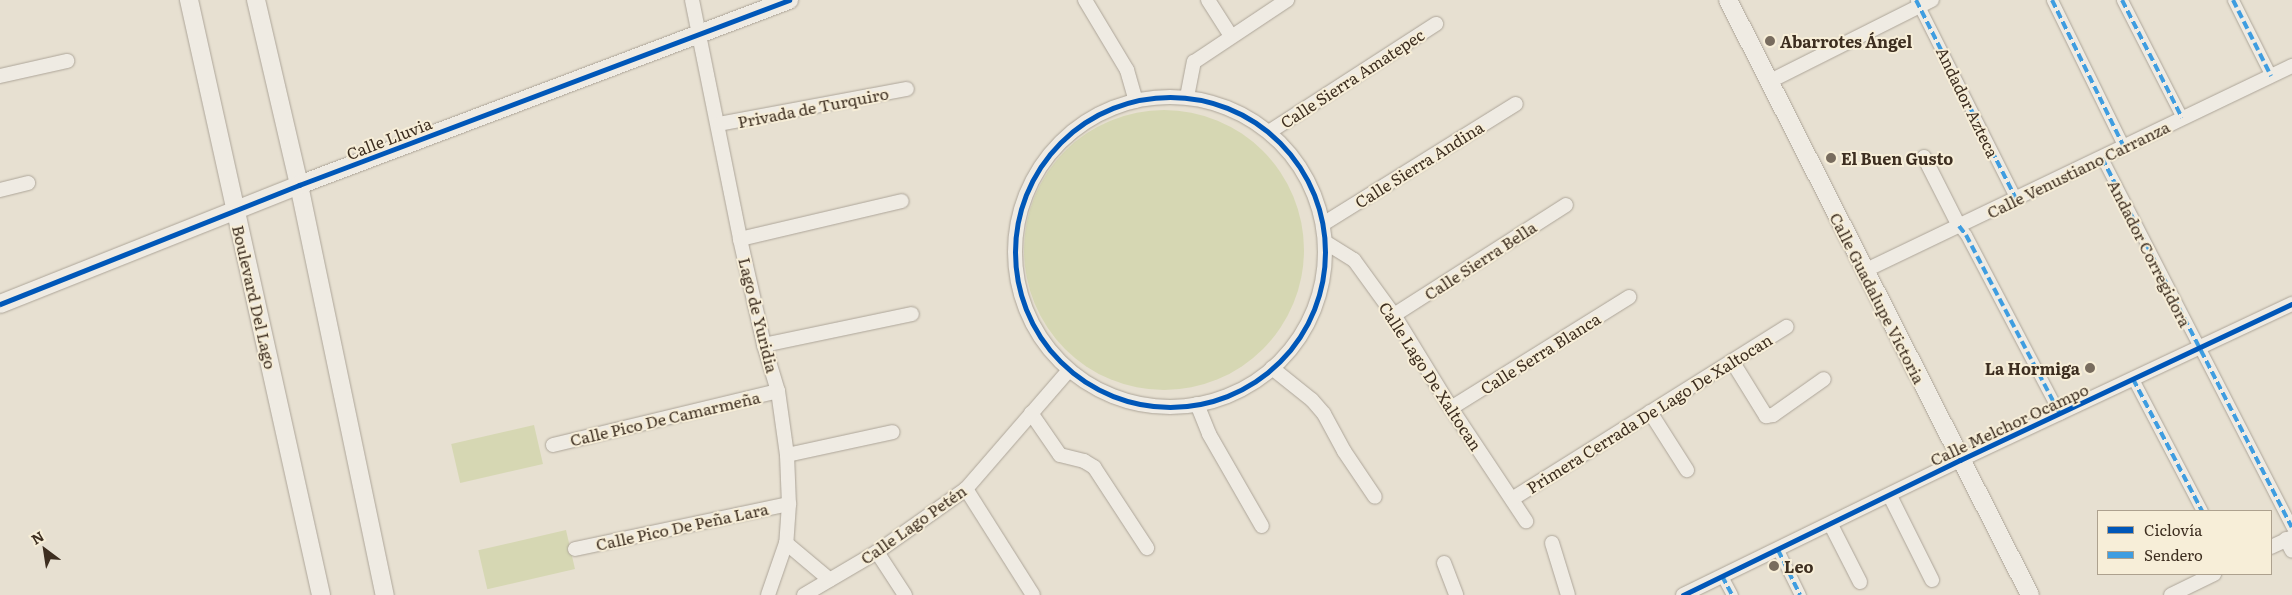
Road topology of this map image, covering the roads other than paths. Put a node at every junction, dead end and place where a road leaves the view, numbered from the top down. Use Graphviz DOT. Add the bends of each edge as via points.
graph roads {
  1 [pos="189,0"];
  2 [pos="256,0"];
  3 [pos="692,0"];
  4 [pos="789,0"];
  5 [pos="1084,0"];
  6 [pos="1208,0"];
  7 [pos="1287,0"];
  8 [pos="1728,0"];
  9 [pos="1932,0"];
  10 [pos="2052,0"];
  11 [pos="2122,0"];
  12 [pos="2233,0"];
  13 [pos="1917,3"];
  14 [pos="1436,24"];
  15 [pos="700,34"];
  16 [pos="1231,36"];
  17 [pos="67,61"];
  18 [pos="2292,66"];
  19 [pos="0,76"];
  20 [pos="2271,76"];
  21 [pos="1770,81"];
  22 [pos="907,89"];
  23 [pos="1187,97"];
  24 [pos="1136,101"];
  25 [pos="1516,104"];
  26 [pos="2182,118"];
  27 [pos="718,124"];
  28 [pos="1269,132"];
  29 [pos="2124,147"];
  30 [pos="1924,157"];
  31 [pos="2102,158"];
  32 [pos="28,183"];
  33 [pos="299,185"];
  34 [pos="0,190"];
  35 [pos="2016,199"];
  36 [pos="902,201"];
  37 [pos="1566,205"];
  38 [pos="236,211"];
  39 [pos="1323,224"];
  40 [pos="1959,226"];
  41 [pos="740,239"];
  42 [pos="1325,242"];
  43 [pos="1864,271"];
  44 [pos="1629,297"];
  45 [pos="0,304"];
  46 [pos="2292,304"];
  47 [pos="912,314"];
  48 [pos="1394,315"];
  49 [pos="1786,327"];
  50 [pos="764,345"];
  51 [pos="2198,349"];
  52 [pos="1732,361"];
  53 [pos="1272,368"];
  54 [pos="1069,370"];
  55 [pos="1824,379"];
  56 [pos="2133,379"];
  57 [pos="778,391"];
  58 [pos="1197,404"];
  59 [pos="1450,408"];
  60 [pos="1650,412"];
  61 [pos="1031,413"];
  62 [pos="2060,414"];
  63 [pos="893,432"];
  64 [pos="553,445"];
  65 [pos="787,455"];
  66 [pos="1960,460"];
  67 [pos="1687,470"];
  68 [pos="966,489"];
  69 [pos="1890,496"];
  70 [pos="1376,497"];
  71 [pos="1512,498"];
  72 [pos="789,504"];
  73 [pos="2201,510"];
  74 [pos="1526,521"];
  75 [pos="1831,525"];
  76 [pos="1262,526"];
  77 [pos="2291,539"];
  78 [pos="786,543"];
  79 [pos="1552,544"];
  80 [pos="2272,547"];
  81 [pos="1147,548"];
  82 [pos="575,549"];
  83 [pos="1778,550"];
  84 [pos="877,552"];
  85 [pos="1444,563"];
  86 [pos="2212,575"];
  87 [pos="1722,576"];
  88 [pos="830,580"];
  89 [pos="1932,580"];
  90 [pos="1860,582"];
  91 [pos="321,595"];
  92 [pos="385,595"];
  93 [pos="768,595"];
  94 [pos="804,595"];
  95 [pos="905,595"];
  96 [pos="1033,595"];
  97 [pos="1456,595"];
  98 [pos="1568,595"];
  99 [pos="1683,595"];
  100 [pos="1732,595"];
  101 [pos="1800,595"];
  102 [pos="2030,595"];
  103 [pos="2171,595"];
  1 -- 38 [label="street, Boulevard Del Lago"];
  2 -- 33 [label="street"];
  3 -- 15 [label="street, Lago de Yuridia"];
  4 -- 15 [label="street, Calle Lluvia"];
  5 -- 24 [label="street" via="1127,70"];
  6 -- 16 [label="street"];
  7 -- 16 [label="street"];
  8 -- 21 [label="street, Calle Guadalupe Victoria"];
  9 -- 13 [label="street"];
  10 -- 29 [label="street"];
  11 -- 26 [label="street"];
  12 -- 20 [label="street"];
  13 -- 21 [label="street"];
  13 -- 35 [label="street, Andador Azteca"];
  14 -- 28 [label="street, Calle Sierra Amatepec"];
  15 -- 27 [label="street, Lago de Yuridia"];
  15 -- 33 [label="street, Calle Lluvia"];
  16 -- 23 [label="street" via="1194,62"];
  17 -- 19 [label="street"];
  18 -- 20 [label="street, Calle Venustiano Carranza"];
  20 -- 26 [label="street, Calle Venustiano Carranza"];
  21 -- 43 [label="street, Calle Guadalupe Victoria"];
  22 -- 27 [label="street, Privada de Turquiro"];
  23 -- 24 [label="street" via="1155,97"];
  23 -- 28 [label="street" via="1223,106"];
  24 -- 54 [label="street" via="1103,112 1070,133 1044,161 1025,195 1016,233 1016,271 1025,308 1043,342"];
  25 -- 39 [label="street, Calle Sierra Andina"];
  26 -- 29 [label="street, Calle Venustiano Carranza"];
  27 -- 41 [label="street, Lago de Yuridia"];
  28 -- 39 [label="street" via="1304,173"];
  29 -- 31 [label="street, Calle Venustiano Carranza"];
  30 -- 40 [label="street"];
  31 -- 35 [label="street, Calle Venustiano Carranza"];
  31 -- 51 [label="street, Andador Corregidora"];
  32 -- 34 [label="street"];
  33 -- 38 [label="street, Calle Lluvia"];
  33 -- 92 [label="street"];
  35 -- 40 [label="street, Calle Venustiano Carranza"];
  36 -- 41 [label="street"];
  37 -- 48 [label="street, Calle Sierra Bella"];
  38 -- 45 [label="street, Calle Lluvia"];
  38 -- 91 [label="street, Boulevard Del Lago"];
  39 -- 42 [label="street"];
  40 -- 43 [label="street, Calle Venustiano Carranza"];
  40 -- 62 [label="street"];
  41 -- 50 [label="street, Lago de Yuridia"];
  42 -- 48 [label="street, Calle Lago De Xaltocan" via="1354,260"];
  42 -- 53 [label="street" via="1324,270 1311,315 1292,348"];
  43 -- 66 [label="street, Calle Guadalupe Victoria"];
  44 -- 59 [label="street, Calle Serra Blanca"];
  46 -- 51 [label="street, Calle Melchor Ocampo"];
  47 -- 50 [label="street"];
  48 -- 59 [label="street, Calle Lago De Xaltocan"];
  49 -- 52 [label="street, Primera Cerrada De Lago De Xaltocan"];
  50 -- 57 [label="street, Lago de Yuridia"];
  51 -- 56 [label="street, Calle Melchor Ocampo"];
  51 -- 77 [label="street, Andador Corregidora"];
  52 -- 55 [label="street" via="1766,416 1773,415"];
  52 -- 60 [label="street, Primera Cerrada De Lago De Xaltocan"];
  53 -- 58 [label="street" via="1237,392"];
  53 -- 70 [label="street" via="1312,400 1324,414 1344,451"];
  54 -- 58 [label="street" via="1116,398 1170,407"];
  54 -- 61 [label="street, Calle Lago Petén"];
  56 -- 62 [label="street, Calle Melchor Ocampo"];
  56 -- 73 [label="street"];
  57 -- 64 [label="street, Calle Pico De Camarmeña"];
  57 -- 65 [label="street, Lago de Yuridia"];
  58 -- 76 [label="street" via="1209,434"];
  59 -- 71 [label="street, Calle Lago De Xaltocan"];
  60 -- 67 [label="street"];
  60 -- 71 [label="street, Primera Cerrada De Lago De Xaltocan"];
  61 -- 68 [label="street, Calle Lago Petén"];
  61 -- 81 [label="street" via="1060,455 1094,467"];
  62 -- 66 [label="street, Calle Melchor Ocampo"];
  63 -- 65 [label="street"];
  65 -- 72 [label="street, Lago de Yuridia"];
  66 -- 69 [label="street, Calle Melchor Ocampo"];
  66 -- 102 [label="street, Calle Guadalupe Victoria"];
  68 -- 84 [label="street, Calle Lago Petén"];
  68 -- 96 [label="street"];
  69 -- 75 [label="street, Calle Melchor Ocampo"];
  69 -- 89 [label="street"];
  71 -- 74 [label="street, Calle Lago De Xaltocan"];
  72 -- 78 [label="street, Lago de Yuridia"];
  72 -- 82 [label="street, Calle Pico De Peña Lara"];
  75 -- 83 [label="street, Calle Melchor Ocampo"];
  75 -- 90 [label="street"];
  77 -- 80 [label="street"];
  78 -- 88 [label="street"];
  78 -- 93 [label="street, Lago de Yuridia"];
  79 -- 98 [label="street"];
  83 -- 87 [label="street, Calle Melchor Ocampo"];
  83 -- 101 [label="street"];
  84 -- 88 [label="street, Calle Lago Petén"];
  84 -- 95 [label="street"];
  85 -- 97 [label="street"];
  86 -- 103 [label="street"];
  87 -- 99 [label="street, Calle Melchor Ocampo"];
  87 -- 100 [label="street"];
  88 -- 94 [label="street, Calle Lago Petén"];
}
